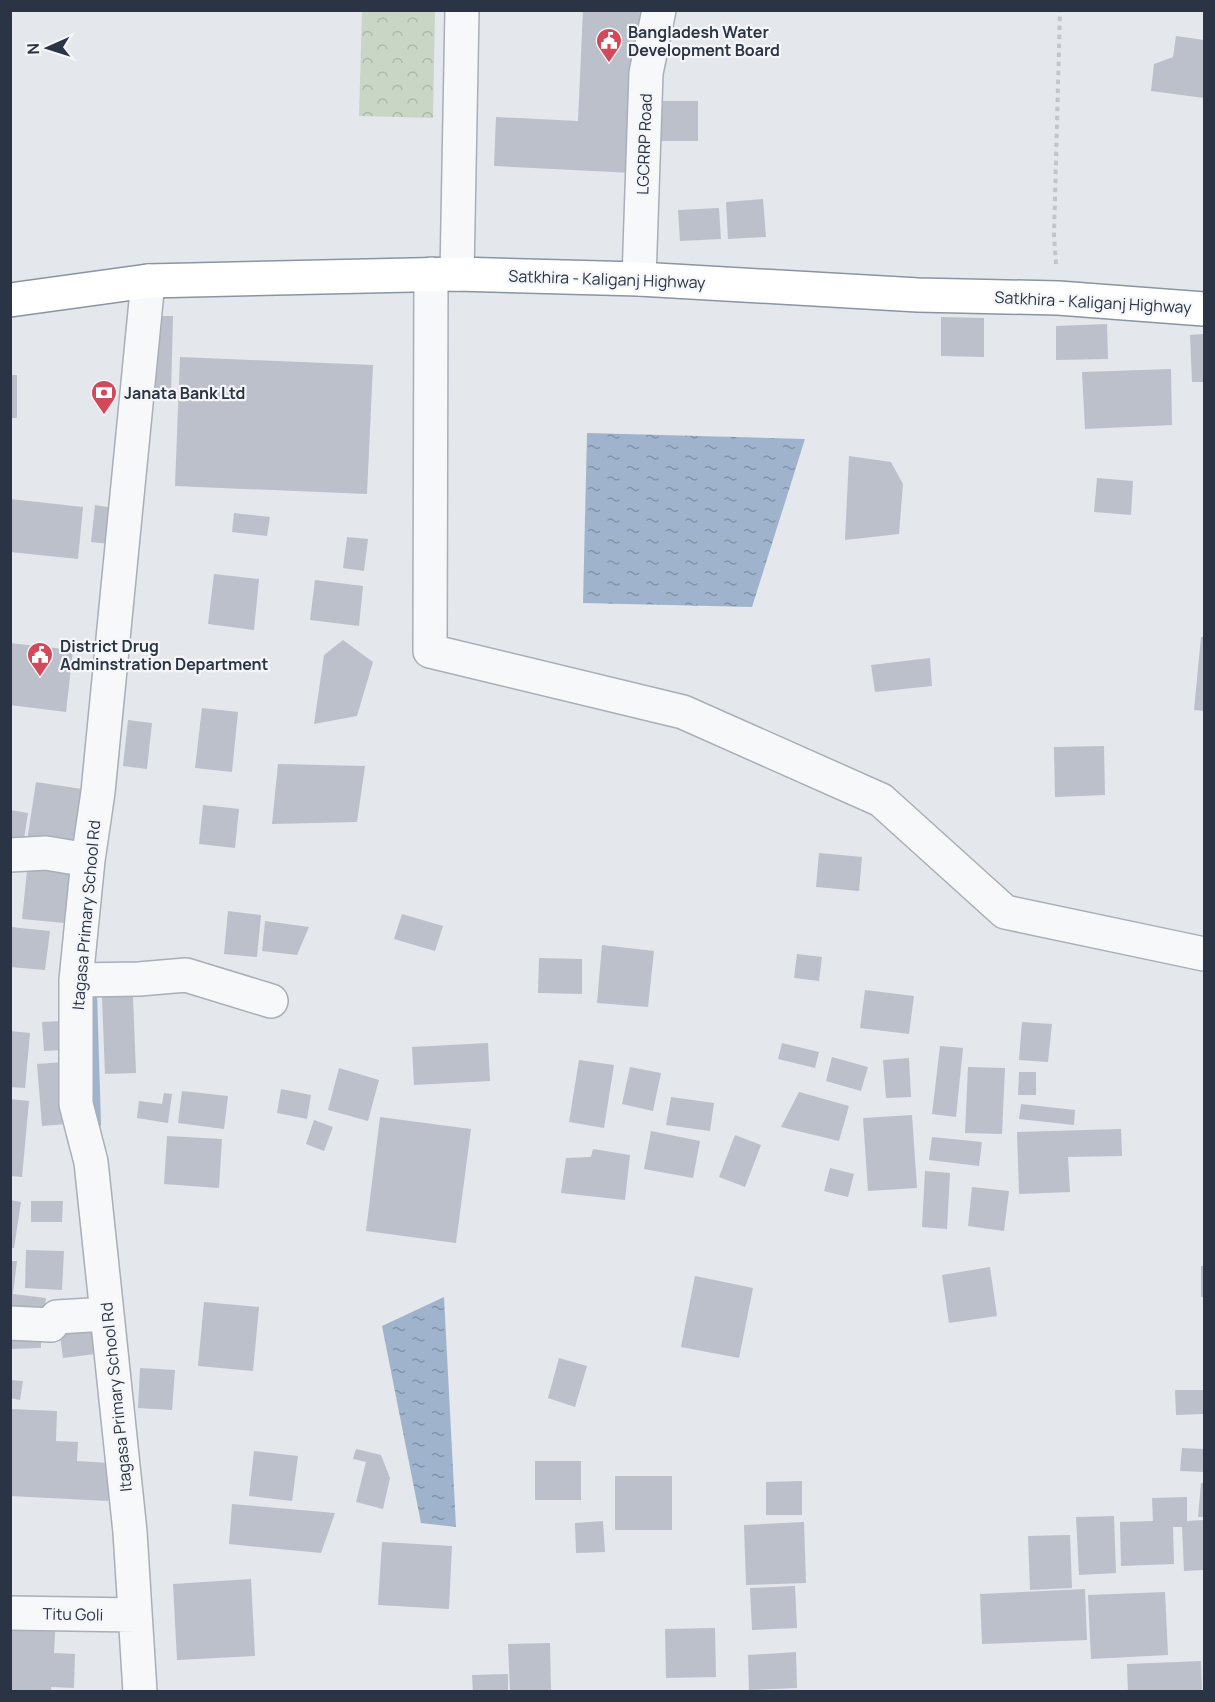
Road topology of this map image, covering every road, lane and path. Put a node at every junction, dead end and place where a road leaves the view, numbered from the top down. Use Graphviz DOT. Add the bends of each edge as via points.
graph roads {
  1 [pos="462,10"];
  2 [pos="659,10"];
  3 [pos="1059,10"];
  4 [pos="444,274"];
  5 [pos="639,279"];
  6 [pos="148,281"];
  7 [pos="1058,298"];
  8 [pos="10,300"];
  9 [pos="1204,309"];
  10 [pos="10,855"];
  11 [pos="88,860"];
  12 [pos="1204,954"];
  13 [pos="76,980"];
  14 [pos="271,1001"];
  15 [pos="107,1314"];
  16 [pos="10,1323"];
  17 [pos="10,1613"];
  18 [pos="135,1615"];
  19 [pos="140,1692"];
  1 -- 4 [label="street"];
  2 -- 5 [label="street, LGCRRP Road" via="646,73"];
  3 -- 7 [label="path" via="1054,236"];
  4 -- 5 [label="highway, Satkhira - Kaliganj Highway"];
  4 -- 6 [label="highway, Satkhira - Kaliganj Highway"];
  4 -- 12 [label="street" via="430,651 683,712 881,800 1005,912"];
  5 -- 7 [label="highway, Satkhira - Kaliganj Highway" via="918,295"];
  6 -- 8 [label="highway, Satkhira - Kaliganj Highway"];
  6 -- 11 [label="street, Itagasa Primary School Rd"];
  7 -- 9 [label="highway, Satkhira - Kaliganj Highway"];
  10 -- 11 [label="street" via="46,853"];
  11 -- 13 [label="street, Itagasa Primary School Rd"];
  13 -- 14 [label="street" via="186,975"];
  13 -- 15 [label="street, Itagasa Primary School Rd" via="76,1104 91,1162"];
  15 -- 16 [label="street" via="57,1317 51,1325"];
  15 -- 18 [label="street, Itagasa Primary School Rd"];
  17 -- 18 [label="street, Titu Goli"];
  18 -- 19 [label="street, Itagasa Primary School Rd"];
}
